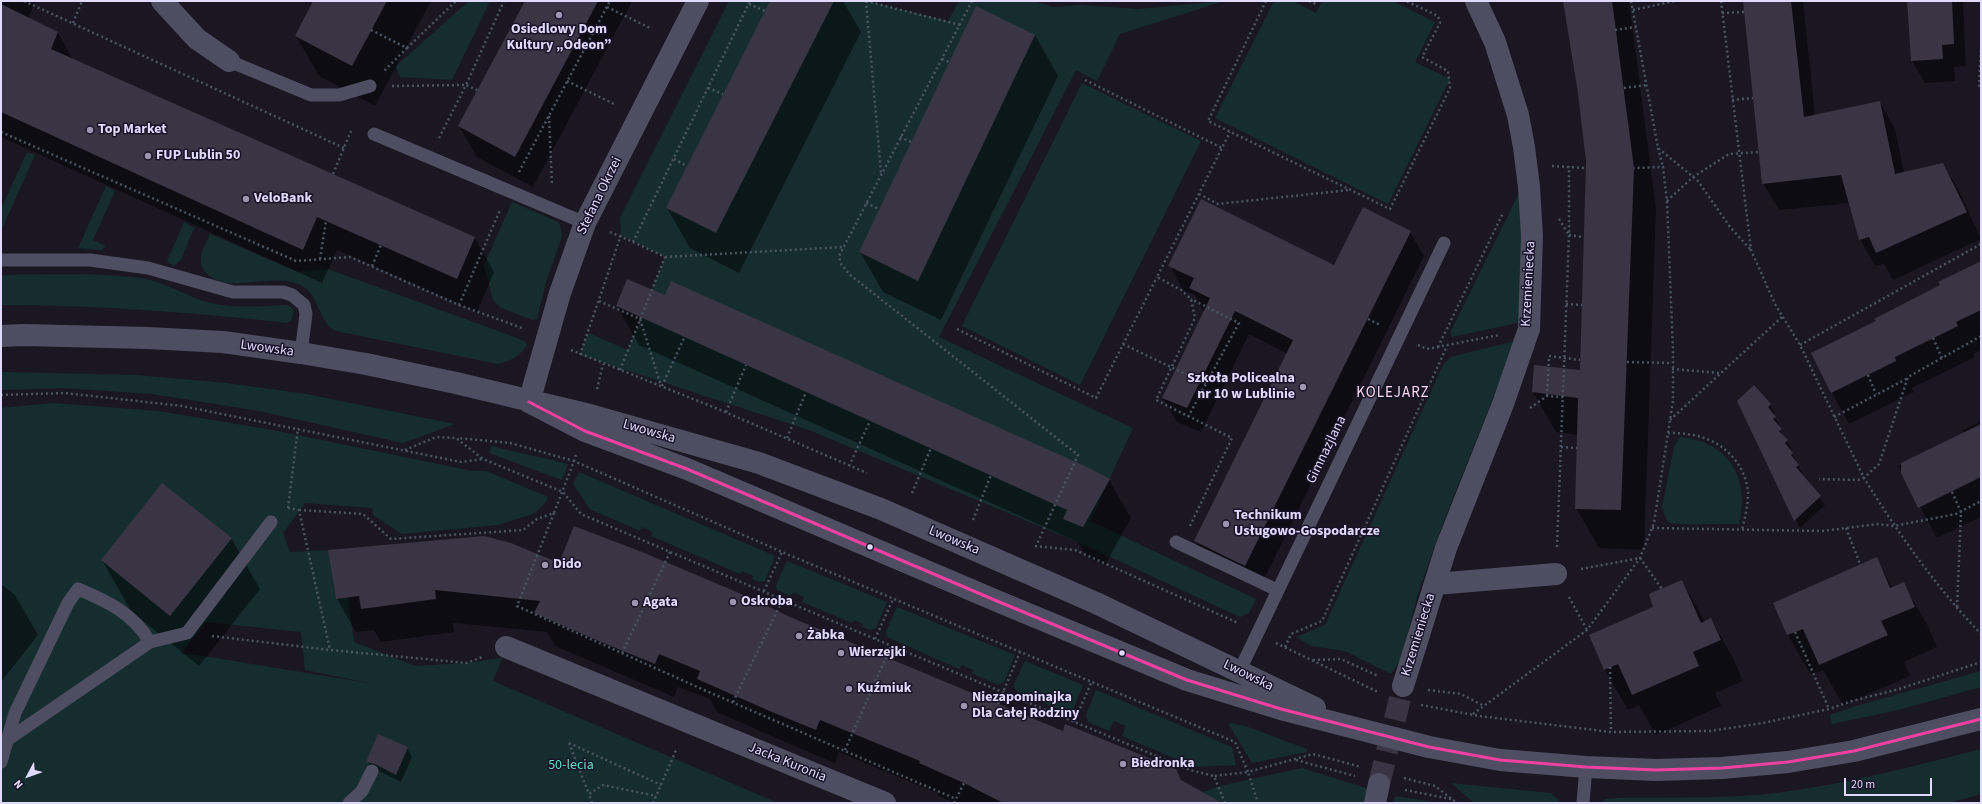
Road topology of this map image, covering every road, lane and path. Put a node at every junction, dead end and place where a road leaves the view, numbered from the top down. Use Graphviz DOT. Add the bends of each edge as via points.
graph roads {
  1 [pos="24,1"];
  2 [pos="82,1"];
  3 [pos="162,1"];
  4 [pos="456,1"];
  5 [pos="504,1"];
  6 [pos="610,1"];
  7 [pos="698,1"];
  8 [pos="866,1"];
  9 [pos="972,1"];
  10 [pos="1266,1"];
  11 [pos="1309,1"];
  12 [pos="1317,1"];
  13 [pos="1406,1"];
  14 [pos="1476,1"];
  15 [pos="1631,1"];
  16 [pos="1675,1"];
  17 [pos="1721,1"];
  18 [pos="750,2"];
  19 [pos="606,7"];
  20 [pos="1633,10"];
  21 [pos="765,11"];
  22 [pos="1744,12"];
  23 [pos="1722,13"];
  24 [pos="73,23"];
  25 [pos="960,25"];
  26 [pos="1636,27"];
  27 [pos="652,29"];
  28 [pos="371,30"];
  29 [pos="1615,30"];
  30 [pos="407,48"];
  31 [pos="1981,50"];
  32 [pos="942,59"];
  33 [pos="229,61"];
  34 [pos="950,62"];
  35 [pos="1085,80"];
  36 [pos="568,81"];
  37 [pos="466,85"];
  38 [pos="1647,85"];
  39 [pos="370,86"];
  40 [pos="708,88"];
  41 [pos="1624,88"];
  42 [pos="477,90"];
  43 [pos="1981,90"];
  44 [pos="723,94"];
  45 [pos="1753,98"];
  46 [pos="1732,100"];
  47 [pos="614,104"];
  48 [pos="549,115"];
  49 [pos="1,132"];
  50 [pos="1230,132"];
  51 [pos="374,134"];
  52 [pos="900,137"];
  53 [pos="438,138"];
  54 [pos="912,142"];
  55 [pos="344,148"];
  56 [pos="1222,148"];
  57 [pos="1658,148"];
  58 [pos="1759,152"];
  59 [pos="1738,153"];
  60 [pos="674,159"];
  61 [pos="687,166"];
  62 [pos="1663,167"];
  63 [pos="1585,168"];
  64 [pos="1634,168"];
  65 [pos="881,173"];
  66 [pos="1693,177"];
  67 [pos="509,190"];
  68 [pos="1350,190"];
  69 [pos="1199,194"];
  70 [pos="1667,201"];
  71 [pos="866,203"];
  72 [pos="1506,207"];
  73 [pos="552,209"];
  74 [pos="879,209"];
  75 [pos="326,221"];
  76 [pos="585,223"];
  77 [pos="621,235"];
  78 [pos="1569,235"];
  79 [pos="1583,237"];
  80 [pos="633,242"];
  81 [pos="1444,243"];
  82 [pos="1981,244"];
  83 [pos="381,245"];
  84 [pos="844,247"];
  85 [pos="1751,250"];
  86 [pos="665,257"];
  87 [pos="320,259"];
  88 [pos="1,260"];
  89 [pos="372,266"];
  90 [pos="1157,277"];
  91 [pos="1191,299"];
  92 [pos="599,300"];
  93 [pos="1566,304"];
  94 [pos="458,305"];
  95 [pos="1582,305"];
  96 [pos="1783,316"];
  97 [pos="640,320"];
  98 [pos="1529,329"];
  99 [pos="957,330"];
  100 [pos="1,336"];
  101 [pos="1981,336"];
  102 [pos="548,338"];
  103 [pos="684,338"];
  104 [pos="1932,338"];
  105 [pos="1123,344"];
  106 [pos="1800,345"];
  107 [pos="1438,347"];
  108 [pos="301,353"];
  109 [pos="580,355"];
  110 [pos="1564,356"];
  111 [pos="1942,358"];
  112 [pos="1580,360"];
  113 [pos="1627,362"];
  114 [pos="1672,363"];
  115 [pos="604,364"];
  116 [pos="746,365"];
  117 [pos="1171,368"];
  118 [pos="620,370"];
  119 [pos="1672,370"];
  120 [pos="1720,373"];
  121 [pos="1868,375"];
  122 [pos="1908,378"];
  123 [pos="1206,384"];
  124 [pos="661,386"];
  125 [pos="806,392"];
  126 [pos="1876,394"];
  127 [pos="1,395"];
  128 [pos="1563,397"];
  129 [pos="529,402"];
  130 [pos="726,412"];
  131 [pos="1188,417"];
  132 [pos="1834,417"];
  133 [pos="1670,420"];
  134 [pos="870,421"];
  135 [pos="588,423"];
  136 [pos="298,428"];
  137 [pos="1668,433"];
  138 [pos="456,438"];
  139 [pos="787,438"];
  140 [pos="1561,447"];
  141 [pos="931,448"];
  142 [pos="1577,448"];
  143 [pos="405,450"];
  144 [pos="483,459"];
  145 [pos="574,461"];
  146 [pos="849,466"];
  147 [pos="870,475"];
  148 [pos="991,475"];
  149 [pos="1864,478"];
  150 [pos="1820,479"];
  151 [pos="905,490"];
  152 [pos="563,492"];
  153 [pos="1952,492"];
  154 [pos="912,493"];
  155 [pos="918,495"];
  156 [pos="1981,501"];
  157 [pos="288,508"];
  158 [pos="299,510"];
  159 [pos="1961,512"];
  160 [pos="554,513"];
  161 [pos="966,517"];
  162 [pos="973,520"];
  163 [pos="271,522"];
  164 [pos="980,523"];
  165 [pos="1894,526"];
  166 [pos="1652,528"];
  167 [pos="1846,528"];
  168 [pos="1742,530"];
  169 [pos="1179,543"];
  170 [pos="1030,544"];
  171 [pos="1036,546"];
  172 [pos="670,552"];
  173 [pos="782,552"];
  174 [pos="1640,558"];
  175 [pos="1860,564"];
  176 [pos="1556,574"];
  177 [pos="1435,584"];
  178 [pos="1662,589"];
  179 [pos="1277,590"];
  180 [pos="764,591"];
  181 [pos="783,599"];
  182 [pos="893,599"];
  183 [pos="1957,609"];
  184 [pos="1587,630"];
  185 [pos="1795,632"];
  186 [pos="187,633"];
  187 [pos="1257,633"];
  188 [pos="1981,634"];
  189 [pos="875,639"];
  190 [pos="150,642"];
  191 [pos="891,646"];
  192 [pos="506,647"];
  193 [pos="1285,647"];
  194 [pos="330,650"];
  195 [pos="1020,652"];
  196 [pos="622,653"];
  197 [pos="1311,660"];
  198 [pos="1981,662"];
  199 [pos="1610,667"];
  200 [pos="1239,672"];
  201 [pos="1380,676"];
  202 [pos="1092,681"];
  203 [pos="1403,686"];
  204 [pos="1427,690"];
  205 [pos="1002,692"];
  206 [pos="1383,694"];
  207 [pos="733,702"];
  208 [pos="998,704"];
  209 [pos="1419,704"];
  210 [pos="1484,706"];
  211 [pos="1830,709"];
  212 [pos="1473,714"];
  213 [pos="1981,719"];
  214 [pos="1074,722"];
  215 [pos="1361,729"];
  216 [pos="1611,732"];
  217 [pos="4,739"];
  218 [pos="677,748"];
  219 [pos="844,750"];
  220 [pos="1294,760"];
  221 [pos="1,762"];
  222 [pos="1586,767"];
  223 [pos="1365,768"];
  224 [pos="372,771"];
  225 [pos="1248,772"];
  226 [pos="1214,776"];
  227 [pos="1400,777"];
  228 [pos="964,783"];
  229 [pos="661,785"];
  230 [pos="1379,788"];
  231 [pos="589,794"];
  232 [pos="656,796"];
  233 [pos="956,798"];
  234 [pos="1452,799"];
  235 [pos="349,803"];
  236 [pos="592,803"];
  237 [pos="653,803"];
  238 [pos="885,803"];
  239 [pos="954,803"];
  240 [pos="1225,803"];
  241 [pos="1258,803"];
  242 [pos="1457,803"];
  243 [pos="1582,803"];
  1 -- 24 [label="path"];
  2 -- 24 [label="path"];
  3 -- 33 [label="street" via="197,39"];
  4 -- 30 [label="path"];
  5 -- 37 [label="path"];
  6 -- 19 [label="path"];
  7 -- 76 [label="street, Stefana Okrzei"];
  8 -- 25 [label="path"];
  8 -- 65 [label="path"];
  9 -- 25 [label="path"];
  10 -- 50 [label="path" via="1208,121"];
  11 -- 12 [label="path" via="1316,4"];
  13 -- 68 [label="path" via="1438,16 1440,23 1422,57 1448,71 1450,88 1390,209"];
  14 -- 98 [label="street, Krzemieniecka" via="1495,42 1518,115 1524,147 1532,236"];
  15 -- 20 [label="path"];
  16 -- 20 [label="path"];
  17 -- 23 [label="path"];
  18 -- 21 [label="path"];
  18 -- 40 [label="path"];
  19 -- 27 [label="path"];
  19 -- 36 [label="path"];
  20 -- 26 [label="path"];
  22 -- 23 [label="path"];
  23 -- 46 [label="path"];
  24 -- 55 [label="path"];
  25 -- 32 [label="path"];
  26 -- 29 [label="path"];
  26 -- 38 [label="path"];
  28 -- 30 [label="path"];
  30 -- 39 [label="path"];
  31 -- 43 [label="path"];
  32 -- 34 [label="path"];
  32 -- 52 [label="path"];
  33 -- 39 [label="lane" via="310,95 339,95"];
  35 -- 56 [label="path"];
  36 -- 47 [label="path"];
  36 -- 48 [label="path"];
  37 -- 39 [label="path"];
  37 -- 42 [label="path"];
  37 -- 53 [label="path"];
  38 -- 41 [label="path"];
  38 -- 57 [label="path"];
  40 -- 44 [label="path"];
  40 -- 60 [label="path"];
  45 -- 46 [label="path"];
  46 -- 59 [label="path"];
  48 -- 67 [label="path"];
  48 -- 73 [label="path"];
  49 -- 87 [label="path" via="296,261"];
  50 -- 56 [label="path"];
  50 -- 68 [label="path"];
  51 -- 67 [label="lane"];
  52 -- 54 [label="path"];
  52 -- 65 [label="path"];
  56 -- 69 [label="path"];
  57 -- 62 [label="path"];
  57 -- 66 [label="path"];
  58 -- 59 [label="path"];
  59 -- 66 [label="path" via="1729,154"];
  59 -- 85 [label="path"];
  60 -- 61 [label="path"];
  60 -- 80 [label="path"];
  62 -- 64 [label="path"];
  62 -- 70 [label="path"];
  63 -- 78 [label="path" via="1570,166"];
  65 -- 71 [label="path"];
  66 -- 70 [label="path"];
  66 -- 85 [label="path" via="1730,227"];
  67 -- 73 [label="lane"];
  67 -- 94 [label="path"];
  68 -- 69 [label="path" via="1218,204"];
  69 -- 90 [label="path"];
  70 -- 114 [label="path"];
  71 -- 74 [label="path"];
  71 -- 84 [label="path"];
  72 -- 107 [label="path"];
  73 -- 76 [label="lane"];
  75 -- 87 [label="path"];
  76 -- 77 [label="path"];
  76 -- 102 [label="street, Stefana Okrzei" via="562,286"];
  77 -- 80 [label="path"];
  77 -- 92 [label="path"];
  78 -- 79 [label="path"];
  78 -- 93 [label="path"];
  80 -- 86 [label="path"];
  81 -- 179 [label="lane, Gimnazjlana"];
  82 -- 106 [label="path"];
  83 -- 89 [label="path"];
  84 -- 86 [label="path"];
  84 -- 171 [label="path" via="839,256 841,264 849,274 1078,455"];
  85 -- 96 [label="path"];
  86 -- 97 [label="path"];
  87 -- 89 [label="path" via="350,257"];
  88 -- 108 [label="lane" via="90,260 148,268 233,292 283,292 292,295 304,305 306,314"];
  89 -- 94 [label="path"];
  90 -- 91 [label="path" via="1182,290"];
  90 -- 105 [label="path"];
  91 -- 117 [label="path" via="1195,318"];
  91 -- 123 [label="path" via="1239,323"];
  92 -- 97 [label="path"];
  92 -- 109 [label="path"];
  93 -- 95 [label="path"];
  93 -- 110 [label="path"];
  94 -- 102 [label="path"];
  96 -- 106 [label="path"];
  96 -- 120 [label="path"];
  97 -- 118 [label="path"];
  97 -- 124 [label="path"];
  98 -- 177 [label="street, Krzemieniecka" via="1504,404 1446,548"];
  98 -- 193 [label="path" via="1447,346 1322,620 1291,634"];
  99 -- 105 [label="path" via="1096,398"];
  100 -- 108 [label="street, Lwowska" via="223,342"];
  101 -- 111 [label="path"];
  102 -- 109 [label="path"];
  102 -- 129 [label="street, Stefana Okrzei"];
  103 -- 124 [label="path"];
  104 -- 111 [label="path"];
  105 -- 117 [label="path"];
  106 -- 132 [label="path"];
  108 -- 129 [label="street, Lwowska" via="456,383"];
  109 -- 115 [label="path"];
  110 -- 112 [label="path"];
  110 -- 128 [label="path"];
  110 -- 128 [label="path" via="1549,356 1547,396"];
  111 -- 122 [label="path"];
  113 -- 114 [label="path"];
  114 -- 119 [label="path"];
  115 -- 118 [label="path"];
  115 -- 135 [label="path"];
  116 -- 130 [label="path"];
  117 -- 123 [label="path"];
  117 -- 131 [label="path" via="1156,400"];
  118 -- 124 [label="path"];
  119 -- 120 [label="path"];
  119 -- 133 [label="path" via="1673,401"];
  120 -- 133 [label="path"];
  121 -- 126 [label="path"];
  122 -- 126 [label="path"];
  122 -- 149 [label="path" via="1879,464"];
  123 -- 131 [label="path"];
  124 -- 130 [label="path"];
  125 -- 139 [label="path"];
  126 -- 132 [label="path"];
  127 -- 136 [label="path" via="65,393 182,406"];
  128 -- 140 [label="path"];
  129 -- 135 [label="street, Lwowska"];
  130 -- 139 [label="path"];
  131 -- 169 [label="path" via="1232,438"];
  132 -- 149 [label="path"];
  133 -- 137 [label="path"];
  134 -- 146 [label="path"];
  135 -- 145 [label="path"];
  135 -- 200 [label="street, Lwowska" via="759,463 818,484 1096,603"];
  135 -- 215 [label="street, Lwowska" via="687,469 1187,680 1281,710"];
  136 -- 143 [label="path"];
  136 -- 157 [label="path"];
  137 -- 166 [label="path"];
  137 -- 168 [label="path" via="1692,435 1716,442 1740,467 1748,491"];
  138 -- 143 [label="path" via="436,437"];
  138 -- 144 [label="path"];
  138 -- 145 [label="path" via="510,443"];
  139 -- 146 [label="path"];
  140 -- 142 [label="path"];
  140 -- 176 [label="path"];
  141 -- 154 [label="path"];
  143 -- 144 [label="path" via="461,462"];
  144 -- 152 [label="path"];
  145 -- 152 [label="path"];
  145 -- 173 [label="path"];
  146 -- 147 [label="path"];
  148 -- 162 [label="path"];
  149 -- 150 [label="path"];
  149 -- 165 [label="path"];
  151 -- 154 [label="path"];
  152 -- 160 [label="path"];
  152 -- 172 [label="path" via="581,514"];
  153 -- 159 [label="path"];
  154 -- 155 [label="path"];
  156 -- 159 [label="path"];
  157 -- 158 [label="path"];
  157 -- 163 [label="path" via="283,508"];
  158 -- 160 [label="path" via="363,514 391,539 523,530 537,519"];
  158 -- 194 [label="path"];
  159 -- 165 [label="path"];
  159 -- 183 [label="path"];
  160 -- 196 [label="path" via="517,606"];
  161 -- 162 [label="path"];
  162 -- 164 [label="path"];
  163 -- 186 [label="lane"];
  165 -- 167 [label="path" via="1878,524"];
  165 -- 183 [label="path"];
  166 -- 168 [label="path"];
  166 -- 174 [label="path"];
  167 -- 168 [label="path" via="1822,531"];
  167 -- 175 [label="path"];
  169 -- 179 [label="lane"];
  170 -- 171 [label="path"];
  171 -- 187 [label="path" via="1075,550"];
  172 -- 180 [label="path"];
  172 -- 196 [label="path"];
  173 -- 180 [label="path"];
  173 -- 182 [label="path"];
  174 -- 176 [label="path"];
  174 -- 178 [label="path"];
  174 -- 184 [label="path"];
  176 -- 177 [label="street, Krzemieniecka"];
  176 -- 184 [label="path"];
  177 -- 203 [label="street, Krzemieniecka"];
  179 -- 187 [label="lane, Gimnazjlana"];
  180 -- 181 [label="path"];
  181 -- 189 [label="path"];
  181 -- 207 [label="path"];
  182 -- 189 [label="path"];
  182 -- 195 [label="path"];
  183 -- 188 [label="path"];
  184 -- 210 [label="path"];
  185 -- 211 [label="path"];
  186 -- 190 [label="lane"];
  186 -- 194 [label="path"];
  187 -- 193 [label="path"];
  187 -- 200 [label="lane, Gimnazjlana"];
  189 -- 191 [label="path"];
  190 -- 217 [label="lane"];
  190 -- 217 [label="lane" via="141,626 111,604 78,589 68,603"];
  191 -- 205 [label="path"];
  191 -- 219 [label="path"];
  192 -- 194 [label="path" via="467,663"];
  192 -- 238 [label="street, Jacka Kuronia"];
  193 -- 197 [label="path"];
  195 -- 202 [label="path"];
  195 -- 205 [label="path"];
  196 -- 207 [label="path"];
  197 -- 201 [label="path" via="1341,659"];
  197 -- 206 [label="path"];
  198 -- 211 [label="path"];
  199 -- 216 [label="path"];
  200 -- 215 [label="street, Lwowska"];
  202 -- 214 [label="path"];
  202 -- 225 [label="path" via="1235,742"];
  204 -- 210 [label="path" via="1462,694"];
  205 -- 208 [label="path"];
  205 -- 214 [label="path"];
  207 -- 219 [label="path"];
  209 -- 212 [label="path"];
  210 -- 212 [label="path"];
  211 -- 216 [label="path" via="1710,731"];
  212 -- 216 [label="path"];
  213 -- 222 [label="street, Lwowska" via="1854,751 1788,762 1656,770"];
  214 -- 226 [label="path" via="1190,770"];
  215 -- 222 [label="street, Lwowska" via="1429,747 1500,760"];
  217 -- 221 [label="lane"];
  218 -- 229 [label="path"];
  219 -- 233 [label="path"];
  220 -- 223 [label="path" via="1313,754"];
  220 -- 225 [label="path"];
  220 -- 230 [label="path"];
  222 -- 243 [label="lane"];
  224 -- 235 [label="lane" via="362,791"];
  225 -- 226 [label="path"];
  225 -- 241 [label="path"];
  226 -- 240 [label="path"];
  227 -- 234 [label="path" via="1435,786"];
  228 -- 233 [label="path"];
  229 -- 231 [label="path" via="570,742"];
  229 -- 232 [label="path"];
  230 -- 234 [label="path"];
  231 -- 232 [label="path" via="603,785"];
  231 -- 236 [label="path"];
  232 -- 237 [label="path"];
  233 -- 239 [label="path"];
  234 -- 242 [label="path"];
}
